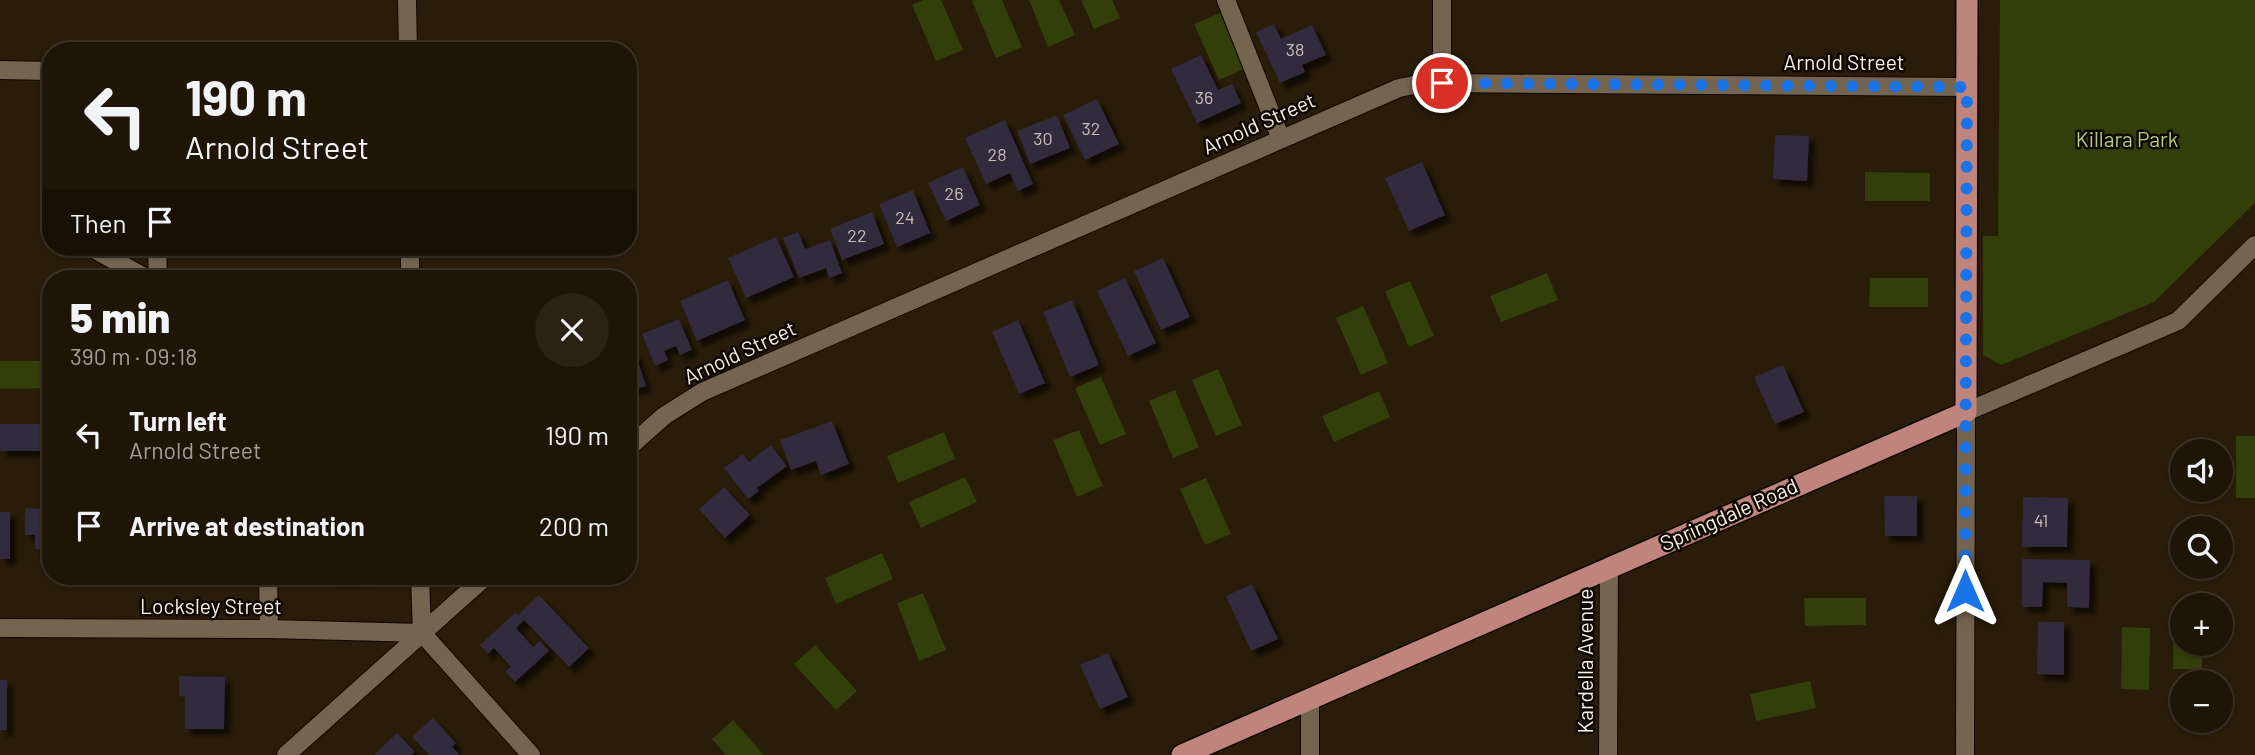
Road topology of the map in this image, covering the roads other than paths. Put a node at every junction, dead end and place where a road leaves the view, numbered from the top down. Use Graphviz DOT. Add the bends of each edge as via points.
graph roads {
  1 [pos="407,0"];
  2 [pos="1226,0"];
  3 [pos="1442,0"];
  4 [pos="1967,0"];
  5 [pos="408,42"];
  6 [pos="0,70"];
  7 [pos="42,71"];
  8 [pos="1442,83"];
  9 [pos="1967,87"];
  10 [pos="1282,139"];
  11 [pos="2255,245"];
  12 [pos="106,256"];
  13 [pos="132,270"];
  14 [pos="1966,412"];
  15 [pos="637,440"];
  16 [pos="1609,568"];
  17 [pos="268,585"];
  18 [pos="420,585"];
  19 [pos="476,585"];
  20 [pos="0,628"];
  21 [pos="269,629"];
  22 [pos="422,633"];
  23 [pos="1310,699"];
  24 [pos="286,755"];
  25 [pos="531,755"];
  26 [pos="1182,755"];
  27 [pos="1310,755"];
  28 [pos="1608,755"];
  29 [pos="1965,755"];
  1 -- 5 [label="street"];
  2 -- 10 [label="street"];
  3 -- 8 [label="street"];
  4 -- 9 [label="main road"];
  6 -- 7 [label="street"];
  8 -- 9 [label="street, Arnold Street"];
  8 -- 10 [label="street, Arnold Street" via="1399,88"];
  9 -- 14 [label="main road"];
  10 -- 15 [label="street, Arnold Street" via="702,392"];
  11 -- 14 [label="street, Springdale Road" via="2178,321"];
  12 -- 13 [label="street"];
  14 -- 16 [label="main road, Springdale Road"];
  14 -- 29 [label="street"];
  16 -- 23 [label="main road, Springdale Road"];
  16 -- 28 [label="street, Kardella Avenue"];
  17 -- 21 [label="street"];
  18 -- 22 [label="street"];
  19 -- 22 [label="street"];
  20 -- 21 [label="street, Locksley Street"];
  21 -- 22 [label="street, Locksley Street"];
  22 -- 24 [label="street"];
  22 -- 25 [label="street"];
  23 -- 26 [label="main road, Springdale Road"];
  23 -- 27 [label="street"];
}
